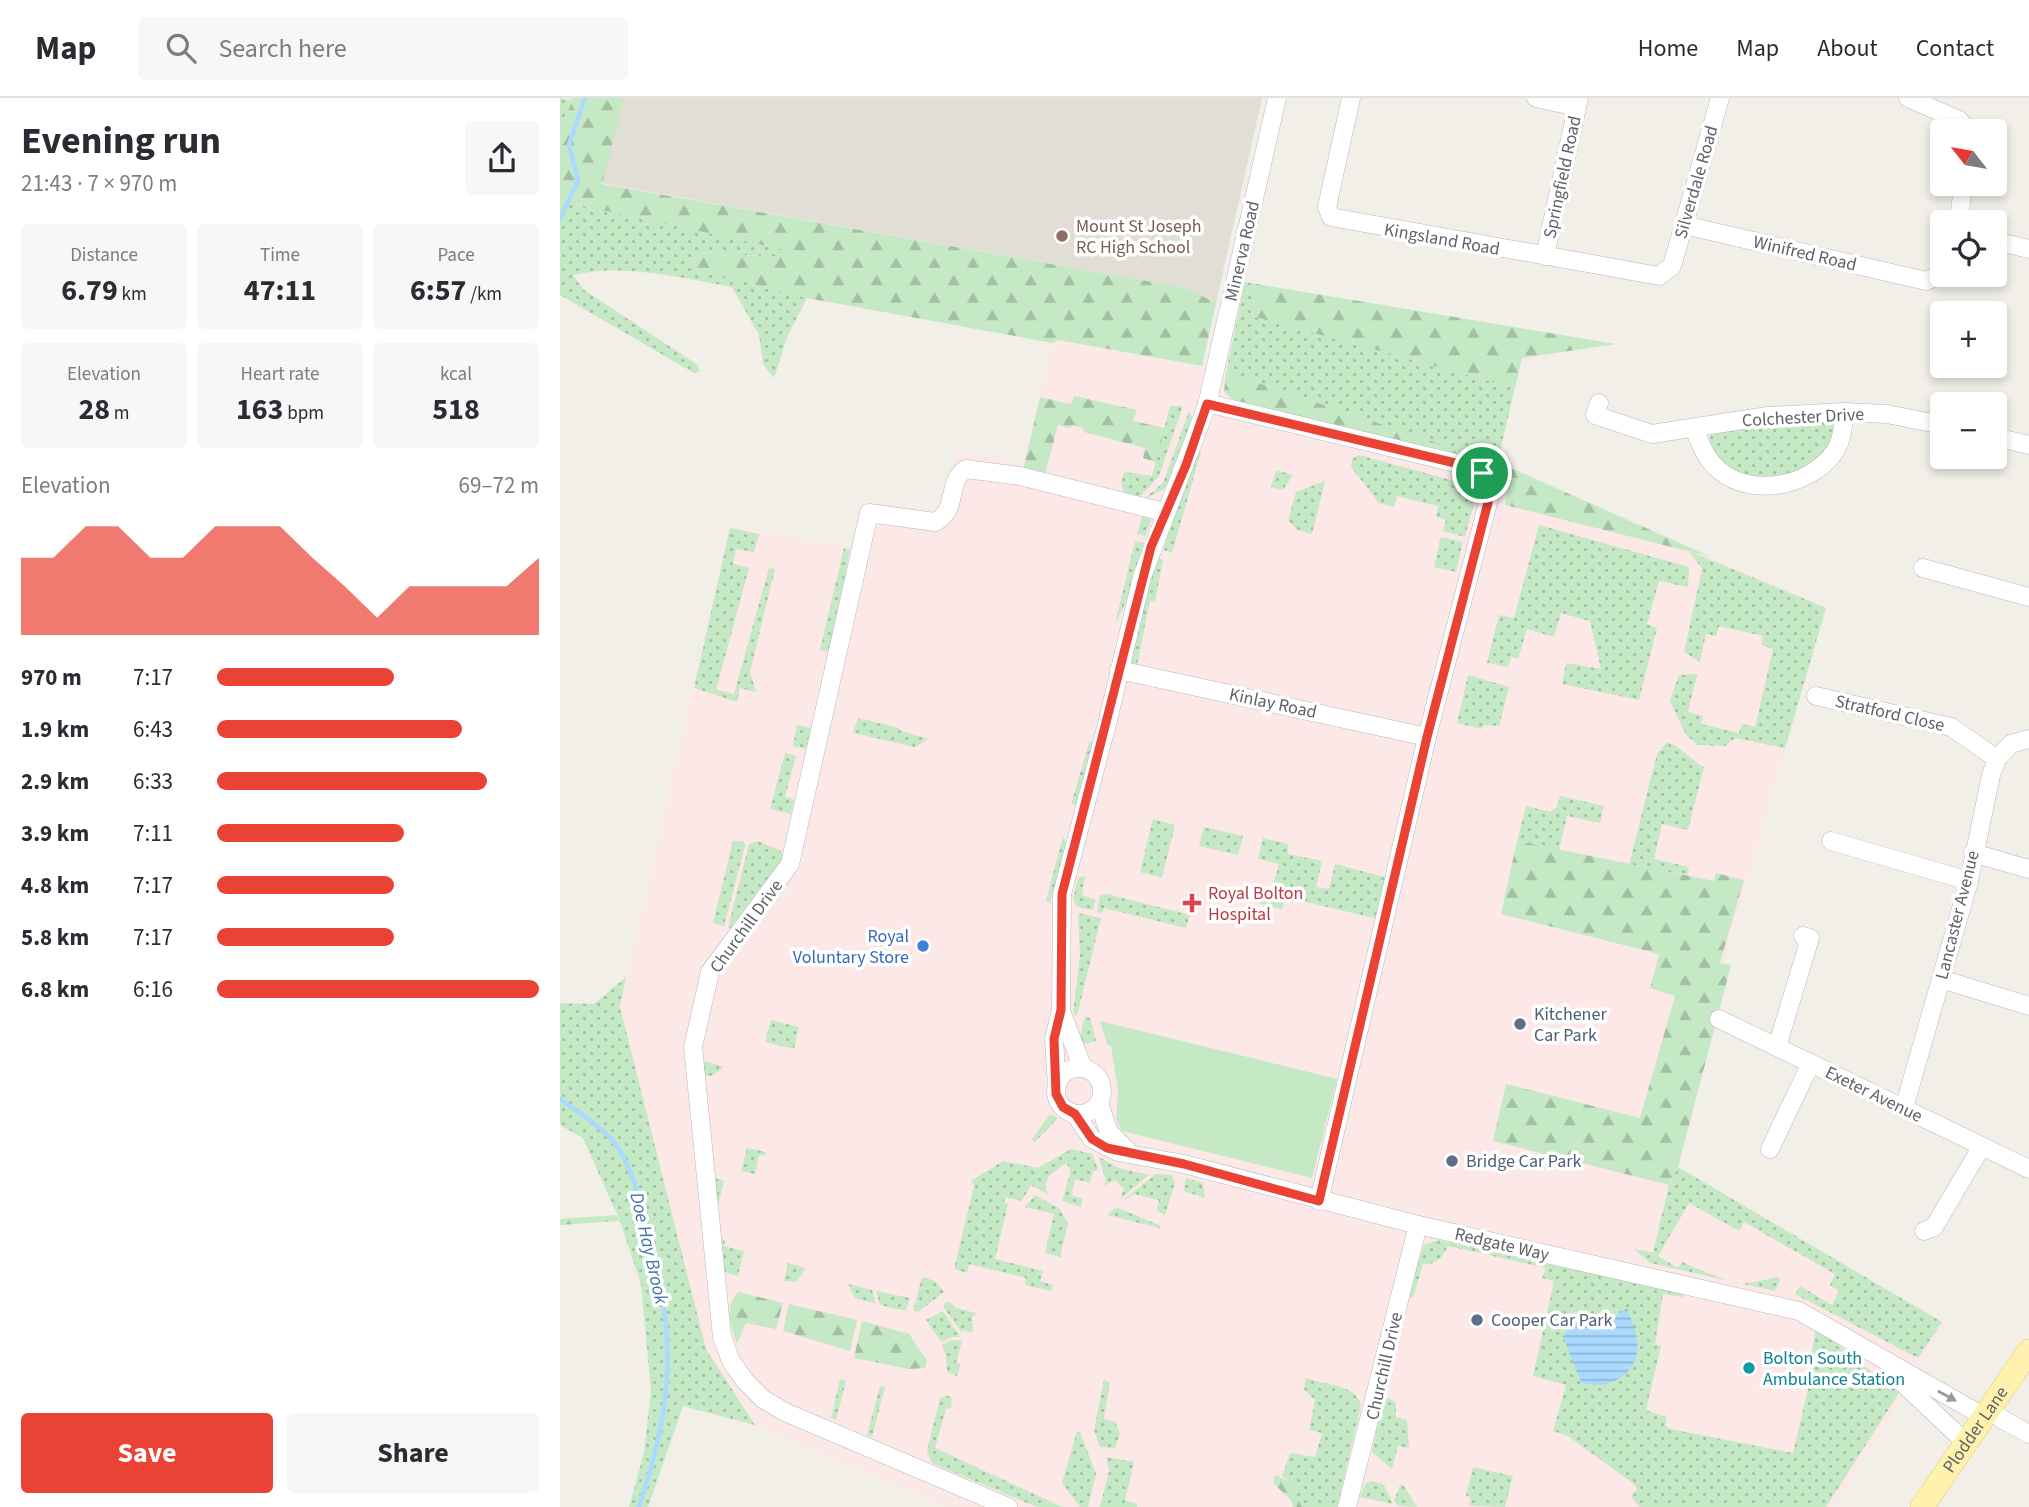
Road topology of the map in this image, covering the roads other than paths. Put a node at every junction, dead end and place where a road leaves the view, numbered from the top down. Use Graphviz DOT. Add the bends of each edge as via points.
graph roads {
  1 [pos="1277,98"];
  2 [pos="1351,98"];
  3 [pos="1536,98"];
  4 [pos="1720,98"];
  5 [pos="1908,98"];
  6 [pos="1578,103"];
  7 [pos="1957,119"];
  8 [pos="1685,225"];
  9 [pos="2007,244"];
  10 [pos="2029,249"];
  11 [pos="1545,256"];
  12 [pos="1672,266"];
  13 [pos="1930,279"];
  14 [pos="1599,403"];
  15 [pos="1207,404"];
  16 [pos="1844,412"];
  17 [pos="1930,423"];
  18 [pos="1694,429"];
  19 [pos="2007,440"];
  20 [pos="2029,445"];
  21 [pos="1164,512"];
  22 [pos="1923,568"];
  23 [pos="2029,597"];
  24 [pos="1119,670"];
  25 [pos="1816,696"];
  26 [pos="1427,737"];
  27 [pos="2029,739"];
  28 [pos="1997,759"];
  29 [pos="1831,841"];
  30 [pos="1973,853"];
  31 [pos="2029,869"];
  32 [pos="1969,881"];
  33 [pos="1803,936"];
  34 [pos="1941,979"];
  35 [pos="2029,1006"];
  36 [pos="1061,1010"];
  37 [pos="1719,1019"];
  38 [pos="1777,1047"];
  39 [pos="1811,1063"];
  40 [pos="1083,1068"];
  41 [pos="1057,1086"];
  42 [pos="1099,1104"];
  43 [pos="1904,1108"];
  44 [pos="1075,1114"];
  45 [pos="1982,1146"];
  46 [pos="1770,1149"];
  47 [pos="1128,1151"];
  48 [pos="2029,1169"];
  49 [pos="1319,1201"];
  50 [pos="1418,1225"];
  51 [pos="1924,1231"];
  52 [pos="1870,1351"];
  53 [pos="2029,1351"];
  54 [pos="1992,1417"];
  55 [pos="2029,1434"];
  56 [pos="1965,1442"];
  57 [pos="1008,1507"];
  58 [pos="1347,1507"];
  59 [pos="1922,1507"];
  1 -- 15 [label="street, Minerva Road"];
  2 -- 11 [label="street, Kingsland Road" via="1327,207 1331,218"];
  3 -- 6 [label="street"];
  4 -- 8 [label="street, Silverdale Road"];
  5 -- 7 [label="street"];
  6 -- 11 [label="street, Springfield Road"];
  8 -- 12 [label="street, Silverdale Road"];
  8 -- 13 [label="street, Winifred Road"];
  9 -- 10 [label="street"];
  11 -- 12 [label="street, Kingsland Road" via="1659,276"];
  14 -- 18 [label="street, Colchester Drive" via="1595,415 1633,429 1652,434"];
  15 -- 21 [label="street, Redgate Way"];
  15 -- 26 [label="street" via="1482,473 1490,495"];
  16 -- 17 [label="street, Colchester Drive"];
  16 -- 18 [label="street, Colchester Drive" via="1768,416"];
  16 -- 18 [label="street" via="1843,432 1834,453 1810,473 1777,485 1738,482 1721,471 1703,450"];
  19 -- 20 [label="street"];
  21 -- 24 [label="street, Redgate Way"];
  21 -- 57 [label="street, Churchill Drive" via="1020,476 966,470 958,476 949,512 935,522 869,513 790,864 710,972 693,1046 717,1313 726,1349 745,1381 786,1412"];
  22 -- 23 [label="street"];
  24 -- 26 [label="street, Kinlay Road"];
  24 -- 36 [label="street, Redgate Way" via="1062,894"];
  25 -- 28 [label="street, Stratford Close" via="1951,727"];
  26 -- 49 [label="street"];
  27 -- 28 [label="street" via="2011,744"];
  28 -- 30 [label="street, Lancaster Avenue"];
  29 -- 32 [label="street"];
  30 -- 31 [label="street"];
  30 -- 32 [label="street, Lancaster Avenue"];
  32 -- 34 [label="street, Lancaster Avenue"];
  33 -- 38 [label="street" via="1810,938"];
  34 -- 35 [label="street"];
  34 -- 43 [label="street, Lancaster Avenue"];
  36 -- 40 [label="street, Redgate Way"];
  36 -- 41 [label="street, Redgate Way" via="1054,1039"];
  37 -- 38 [label="street, Exeter Avenue"];
  38 -- 39 [label="street, Exeter Avenue"];
  39 -- 43 [label="street, Exeter Avenue"];
  39 -- 46 [label="street"];
  40 -- 41 [label="street" via="1063,1074"];
  40 -- 42 [label="street, Redgate Way" via="1101,1082"];
  41 -- 44 [label="street, Redgate Way" via="1058,1101"];
  42 -- 44 [label="street" via="1089,1113"];
  42 -- 47 [label="street, Redgate Way" via="1110,1132"];
  43 -- 45 [label="street, Exeter Avenue"];
  44 -- 47 [label="street, Redgate Way" via="1092,1139 1118,1152"];
  45 -- 48 [label="street, Exeter Avenue"];
  45 -- 51 [label="street" via="1934,1227"];
  47 -- 49 [label="street, Redgate Way"];
  49 -- 50 [label="street, Redgate Way"];
  50 -- 52 [label="street, Redgate Way" via="1799,1311"];
  50 -- 58 [label="street, Churchill Drive"];
  52 -- 54 [label="street, Redgate Way, one-way"];
  52 -- 56 [label="street, Redgate Way"];
  53 -- 54 [label="main road, Plodder Lane"];
  54 -- 55 [label="street, Redgate Way"];
  54 -- 56 [label="main road, Plodder Lane"];
  56 -- 59 [label="main road, Plodder Lane"];
}
